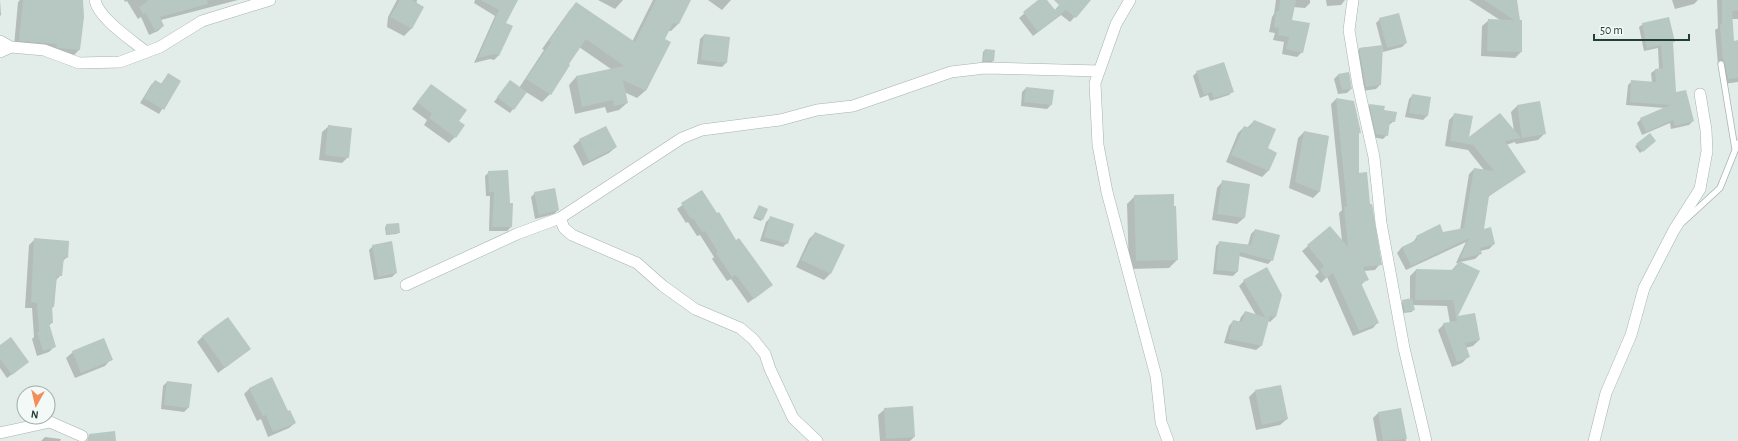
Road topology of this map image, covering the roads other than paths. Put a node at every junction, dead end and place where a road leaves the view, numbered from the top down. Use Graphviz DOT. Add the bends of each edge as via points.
graph roads {
  1 [pos="95,0"];
  2 [pos="270,0"];
  3 [pos="1130,0"];
  4 [pos="1353,0"];
  5 [pos="0,41"];
  6 [pos="11,47"];
  7 [pos="0,52"];
  8 [pos="146,52"];
  9 [pos="1721,64"];
  10 [pos="1099,70"];
  11 [pos="1700,94"];
  12 [pos="1738,143"];
  13 [pos="1736,150"];
  14 [pos="560,218"];
  15 [pos="1674,230"];
  16 [pos="406,285"];
  17 [pos="0,434"];
  18 [pos="82,436"];
  19 [pos="817,441"];
  20 [pos="1168,441"];
  21 [pos="1426,441"];
  22 [pos="1594,441"];
  1 -- 8 [label="street" via="96,7 107,19"];
  2 -- 8 [label="street" via="202,21 160,47"];
  3 -- 10 [label="street" via="1116,24"];
  4 -- 21 [label="street" via="1349,30 1358,85 1374,157 1381,223 1404,348"];
  5 -- 6 [label="street"];
  6 -- 7 [label="street"];
  6 -- 8 [label="street" via="44,50 80,63 120,62"];
  9 -- 13 [label="lane"];
  10 -- 14 [label="street" via="985,68 951,72 852,106 817,110 780,120 702,130 682,138"];
  10 -- 20 [label="street" via="1095,83 1098,145 1107,192 1156,376 1161,422"];
  11 -- 15 [label="street" via="1706,130 1706,160 1700,189"];
  12 -- 13 [label="lane"];
  13 -- 15 [label="lane" via="1720,188"];
  14 -- 16 [label="street" via="517,234"];
  14 -- 19 [label="street" via="564,228 572,235 637,262 694,309 740,328 753,339 765,354 792,418"];
  15 -- 22 [label="street" via="1644,288 1631,335 1606,393"];
  17 -- 18 [label="street" via="50,422"];
}
